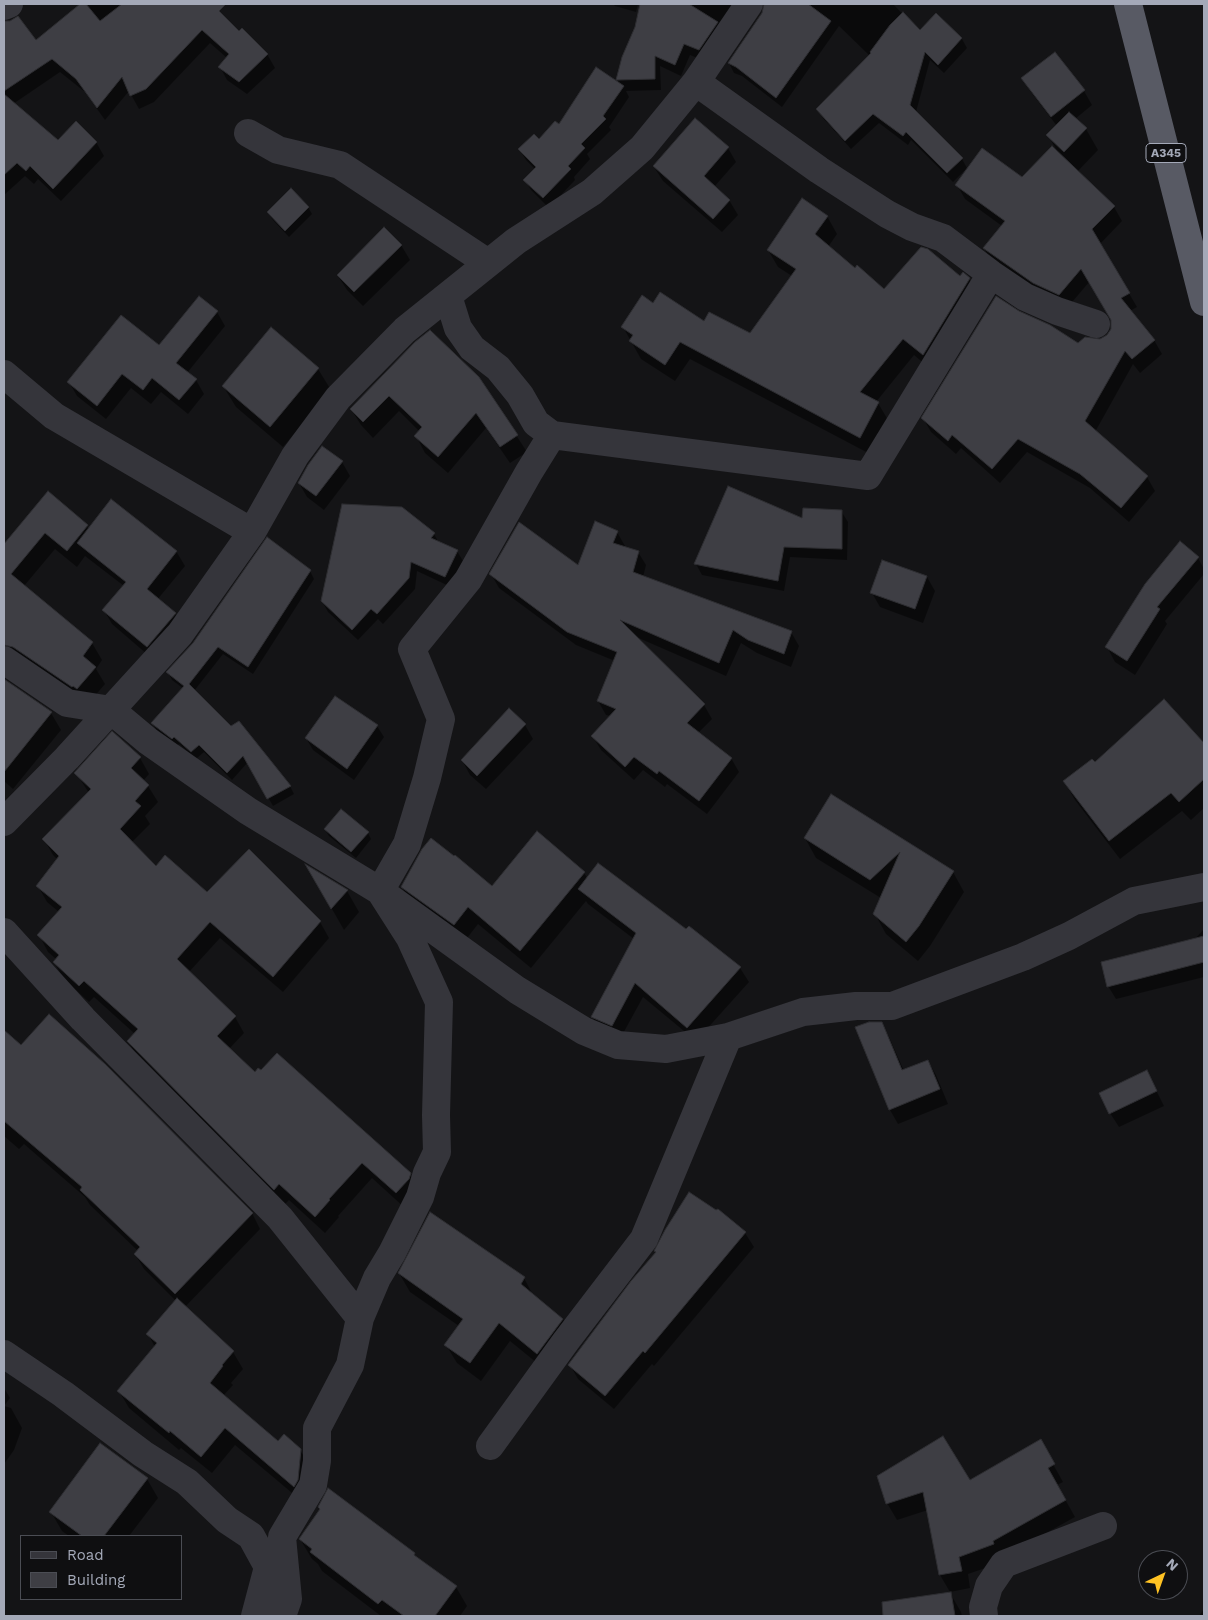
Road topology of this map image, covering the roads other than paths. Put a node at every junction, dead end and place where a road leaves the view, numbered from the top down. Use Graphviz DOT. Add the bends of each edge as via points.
graph roads {
  1 [pos="9,4"];
  2 [pos="749,4"];
  3 [pos="1128,4"];
  4 [pos="4,6"];
  5 [pos="696,82"];
  6 [pos="248,133"];
  7 [pos="488,263"];
  8 [pos="991,274"];
  9 [pos="448,296"];
  10 [pos="1204,302"];
  11 [pos="1096,324"];
  12 [pos="4,374"];
  13 [pos="552,435"];
  14 [pos="252,532"];
  15 [pos="4,660"];
  16 [pos="111,710"];
  17 [pos="4,822"];
  18 [pos="1204,887"];
  19 [pos="380,891"];
  20 [pos="4,932"];
  21 [pos="728,1037"];
  22 [pos="360,1318"];
  23 [pos="4,1354"];
  24 [pos="34,1374"];
  25 [pos="490,1446"];
  26 [pos="1103,1526"];
  27 [pos="282,1537"];
  28 [pos="255,1616"];
  29 [pos="282,1616"];
  30 [pos="984,1616"];
  1 -- 4 [label="street"];
  2 -- 5 [label="street"];
  3 -- 10 [label="highway, A345"];
  5 -- 7 [label="street" via="642,148 592,192"];
  5 -- 8 [label="street" via="819,170 912,227 944,238"];
  6 -- 7 [label="street" via="278,150 340,165"];
  7 -- 9 [label="street"];
  8 -- 11 [label="street" via="1025,297"];
  8 -- 13 [label="street" via="868,476"];
  9 -- 13 [label="street" via="458,328 472,348 498,368 520,395 536,423"];
  9 -- 14 [label="street" via="405,330 338,398 295,456"];
  12 -- 14 [label="street" via="54,416"];
  13 -- 19 [label="street" via="468,580 412,649 442,718 407,844"];
  14 -- 16 [label="street" via="180,634"];
  15 -- 16 [label="street" via="67,704"];
  16 -- 17 [label="street"];
  16 -- 19 [label="street" via="148,741 248,811"];
  18 -- 21 [label="street" via="1134,901 1023,957 892,1006 803,1012"];
  19 -- 21 [label="street" via="517,990 584,1031 618,1045 666,1049"];
  19 -- 22 [label="street" via="410,938 439,1002 437,1152 420,1197 377,1278"];
  20 -- 22 [label="street" via="83,1019 280,1218"];
  21 -- 25 [label="street" via="644,1239"];
  22 -- 27 [label="street" via="350,1365 316,1428 317,1461 313,1485"];
  23 -- 24 [label="street"];
  24 -- 27 [label="street"];
  24 -- 28 [label="street" via="187,1482 227,1520 251,1536 268,1567"];
  26 -- 30 [label="street" via="1004,1564 989,1586"];
  27 -- 29 [label="street" via="288,1599"];
}
